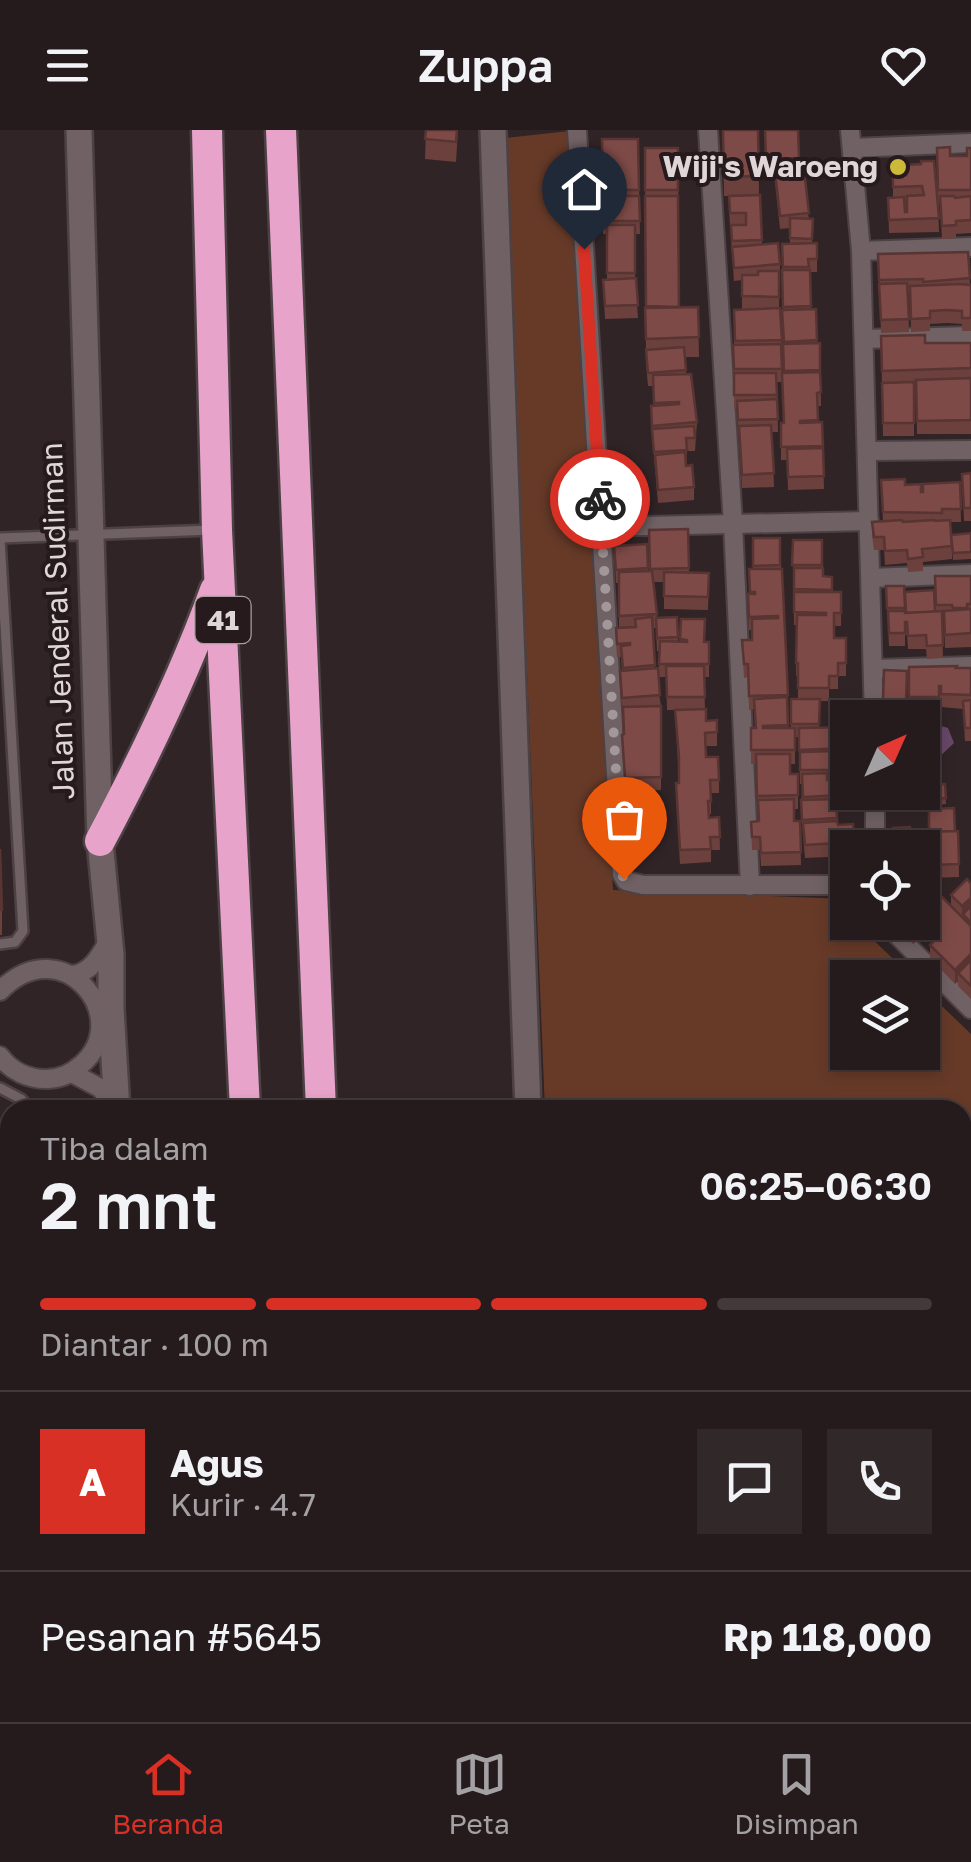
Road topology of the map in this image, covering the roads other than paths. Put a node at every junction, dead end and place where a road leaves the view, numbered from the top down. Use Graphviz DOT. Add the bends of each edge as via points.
graph roads {
  1 [pos="79,130"];
  2 [pos="207,130"];
  3 [pos="281,130"];
  4 [pos="493,130"];
  5 [pos="577,130"];
  6 [pos="708,130"];
  7 [pos="852,139"];
  8 [pos="971,143"];
  9 [pos="971,247"];
  10 [pos="862,251"];
  11 [pos="971,336"];
  12 [pos="864,339"];
  13 [pos="971,450"];
  14 [pos="867,452"];
  15 [pos="869,521"];
  16 [pos="734,524"];
  17 [pos="602,528"];
  18 [pos="217,530"];
  19 [pos="90,535"];
  20 [pos="0,539"];
  21 [pos="221,574"];
  22 [pos="971,574"];
  23 [pos="871,578"];
  24 [pos="971,666"];
  25 [pos="874,669"];
  26 [pos="874,700"];
  27 [pos="0,807"];
  28 [pos="16,807"];
  29 [pos="100,841"];
  30 [pos="830,885"];
  31 [pos="750,886"];
  32 [pos="109,940"];
  33 [pos="902,940"];
  34 [pos="0,944"];
  35 [pos="72,974"];
  36 [pos="0,991"];
  37 [pos="971,1009"];
  38 [pos="0,1056"];
  39 [pos="72,1073"];
  40 [pos="110,1100"];
  41 [pos="117,1100"];
  42 [pos="245,1100"];
  43 [pos="321,1100"];
  44 [pos="528,1100"];
  1 -- 19 [label="street, Jalan Jenderal Sudirman"];
  2 -- 18 [label="highway, 41"];
  3 -- 43 [label="highway"];
  4 -- 44 [label="street"];
  5 -- 17 [label="street"];
  6 -- 16 [label="street"];
  7 -- 8 [label="street"];
  7 -- 10 [label="street"];
  9 -- 10 [label="street"];
  10 -- 12 [label="street"];
  11 -- 12 [label="street"];
  12 -- 14 [label="street"];
  13 -- 14 [label="street"];
  14 -- 15 [label="street"];
  15 -- 16 [label="street"];
  15 -- 23 [label="street"];
  16 -- 17 [label="street"];
  16 -- 31 [label="street"];
  17 -- 31 [label="street" via="623,877 643,885"];
  18 -- 19 [label="lane"];
  18 -- 21 [label="highway, 41"];
  19 -- 20 [label="lane"];
  19 -- 29 [label="street, Jalan Jenderal Sudirman"];
  20 -- 28 [label="lane"];
  21 -- 29 [label="highway" via="198,638"];
  21 -- 42 [label="highway, 41"];
  22 -- 23 [label="street"];
  23 -- 25 [label="street"];
  24 -- 25 [label="street"];
  25 -- 26 [label="street"];
  27 -- 28 [label="lane"];
  28 -- 34 [label="lane" via="24,931 15,942"];
  29 -- 32 [label="street, Jalan Jenderal Sudirman"];
  30 -- 31 [label="street"];
  32 -- 35 [label="street" via="94,964"];
  32 -- 41 [label="street, Jalan Jenderal Sudirman"];
  33 -- 37 [label="street"];
  35 -- 36 [label="street" via="28,971"];
  35 -- 39 [label="street" via="92,994 100,1029 86,1062"];
  38 -- 39 [label="street" via="35,1079"];
  39 -- 40 [label="street"];
}
